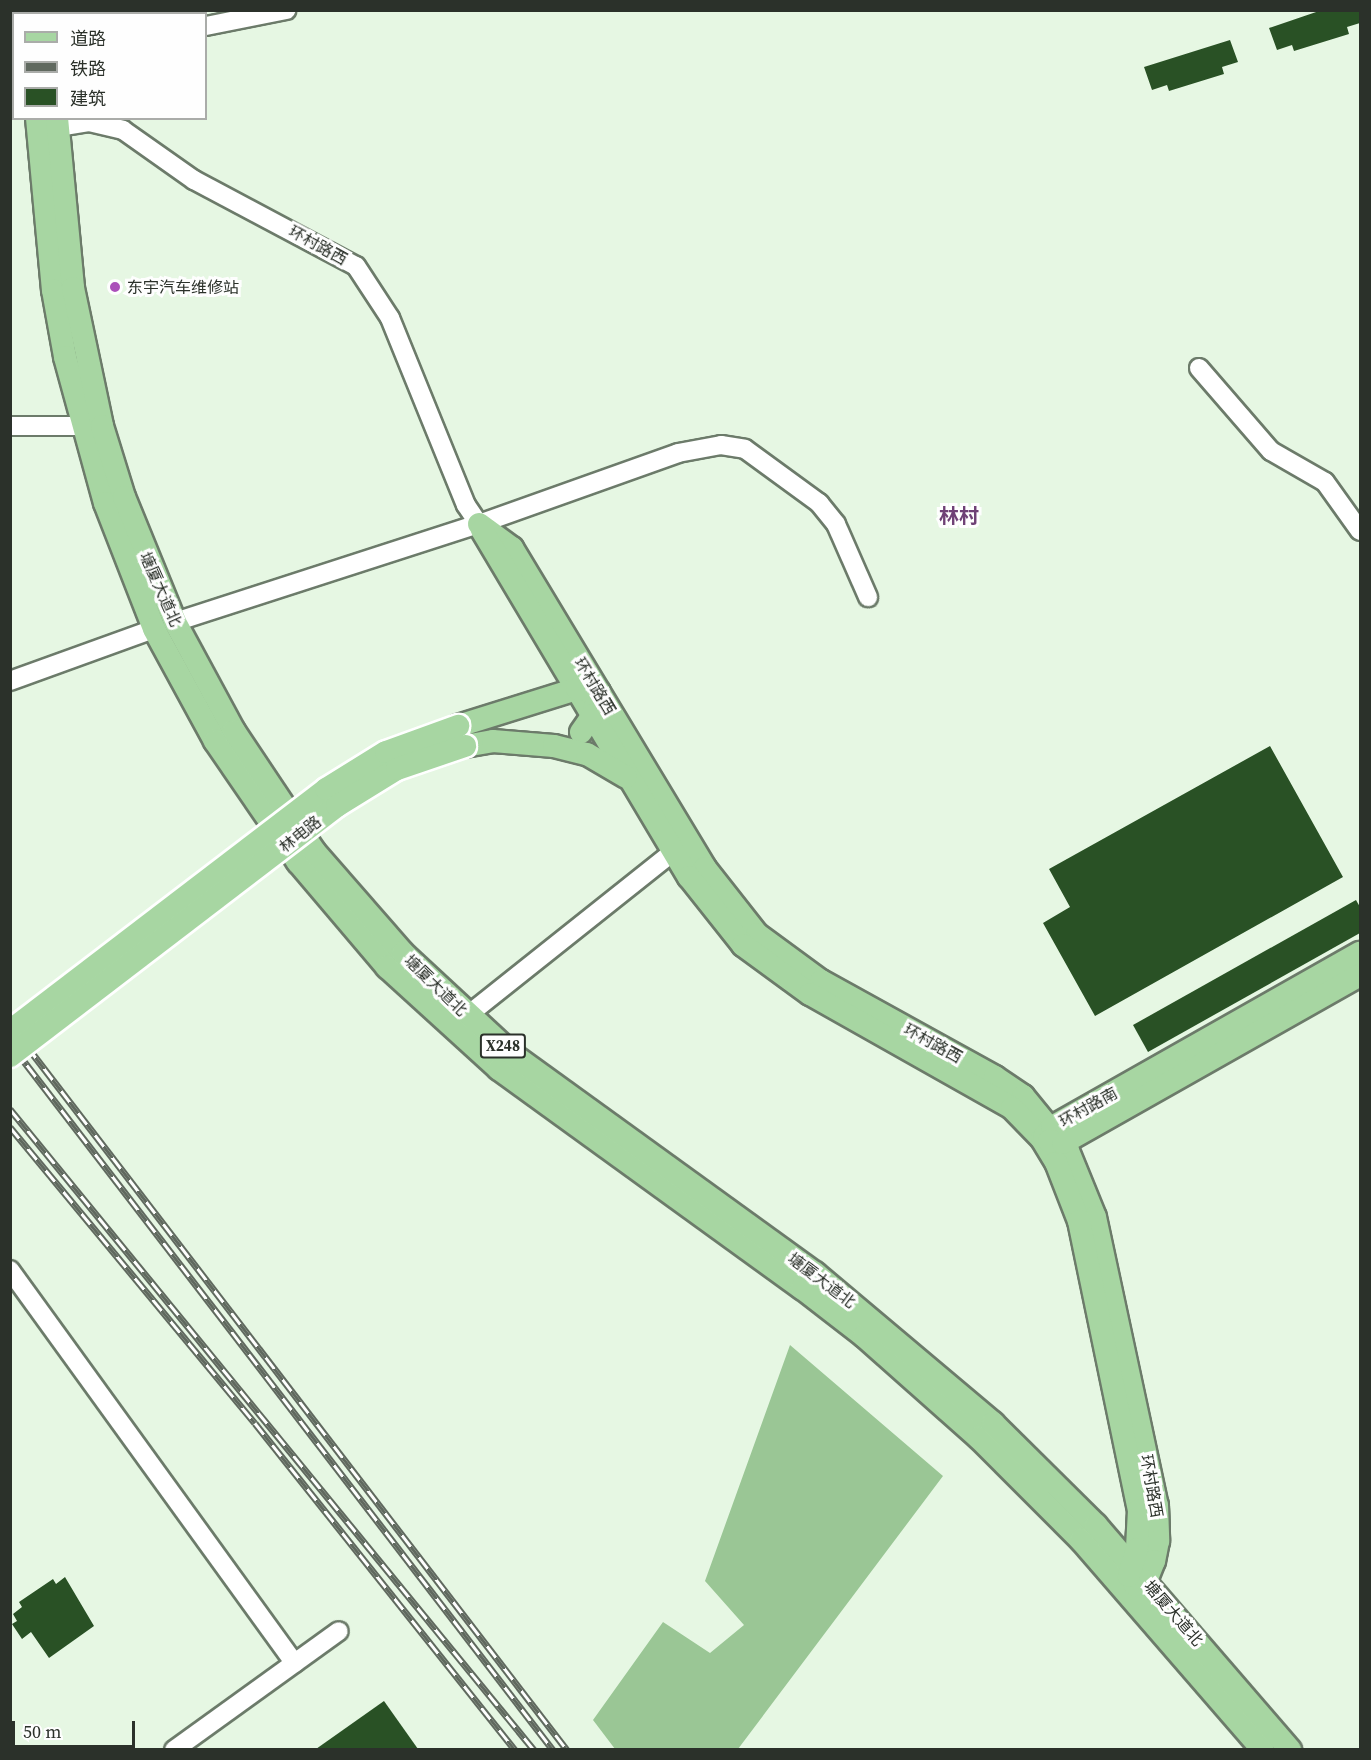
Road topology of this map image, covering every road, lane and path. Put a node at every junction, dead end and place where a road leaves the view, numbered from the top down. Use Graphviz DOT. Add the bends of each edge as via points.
graph roads {
  1 [pos="286,10"];
  2 [pos="207,26"];
  3 [pos="51,121"];
  4 [pos="1199,368"];
  5 [pos="10,426"];
  6 [pos="82,426"];
  7 [pos="479,524"];
  8 [pos="1360,531"];
  9 [pos="868,597"];
  10 [pos="165,626"];
  11 [pos="10,681"];
  12 [pos="588,690"];
  13 [pos="555,695"];
  14 [pos="587,724"];
  15 [pos="461,736"];
  16 [pos="554,746"];
  17 [pos="632,782"];
  18 [pos="674,850"];
  19 [pos="1360,953"];
  20 [pos="1360,975"];
  21 [pos="468,1015"];
  22 [pos="10,1031"];
  23 [pos="10,1056"];
  24 [pos="1052,1136"];
  25 [pos="10,1270"];
  26 [pos="1139,1574"];
  27 [pos="1125,1589"];
  28 [pos="339,1631"];
  29 [pos="294,1663"];
  30 [pos="174,1749"];
  31 [pos="1263,1749"];
  32 [pos="1290,1749"];
  1 -- 2 [label="street"];
  3 -- 6 [label="main road, 塘厦大道北 / X248" via="53,290"];
  3 -- 7 [label="street, 环村路西" via="89,122 123,130 194,180 356,266 390,318 466,505"];
  3 -- 10 [label="main road, 塘厦大道北 / X248" via="84,353"];
  4 -- 8 [label="street" via="1271,451 1324,482"];
  5 -- 6 [label="street"];
  6 -- 10 [label="main road, 塘厦大道北 / X248" via="105,503"];
  7 -- 9 [label="street" via="678,453 722,445 745,448 819,504 837,524"];
  7 -- 10 [label="street"];
  7 -- 12 [label="main road, 环村路西" via="512,548"];
  10 -- 11 [label="street"];
  10 -- 21 [label="main road, 塘厦大道北 / X248" via="314,850 403,953"];
  10 -- 27 [label="main road, 塘厦大道北 / X248" via="215,741 260,811 387,967 482,1054 561,1117 754,1253 873,1344 1032,1488"];
  12 -- 13 [label="main road, 林电路"];
  12 -- 14 [label="main road"];
  12 -- 24 [label="main road, 环村路西" via="729,903 757,933 820,981 1023,1096"];
  13 -- 14 [label="main road, 环村路西" via="570,699"];
  13 -- 15 [label="main road, 林电路"];
  14 -- 16 [label="main road" via="571,741"];
  14 -- 17 [label="main road, 环村路西"];
  15 -- 16 [label="main road, 林电路"];
  15 -- 22 [label="main road, 林电路, bridge" via="386,752 326,789"];
  15 -- 23 [label="main road, 林电路, bridge" via="337,806"];
  16 -- 17 [label="main road, 林电路" via="612,765"];
  17 -- 18 [label="main road, 环村路西"];
  18 -- 21 [label="street"];
  18 -- 24 [label="main road, 环村路西" via="714,913 773,971 984,1089"];
  19 -- 24 [label="main road, 环村路南"];
  20 -- 24 [label="main road, 环村路南"];
  21 -- 26 [label="main road, 塘厦大道北 / X248" via="573,1101 815,1273 877,1322 1000,1430"];
  24 -- 26 [label="main road, 环村路西" via="1084,1183 1095,1217 1157,1505 1158,1541"];
  25 -- 29 [label="street"];
  26 -- 27 [label="main road"];
  26 -- 32 [label="main road, 塘厦大道北 / X248"];
  27 -- 31 [label="main road, 塘厦大道北 / X248"];
  28 -- 29 [label="street"];
  29 -- 30 [label="street"];
}
